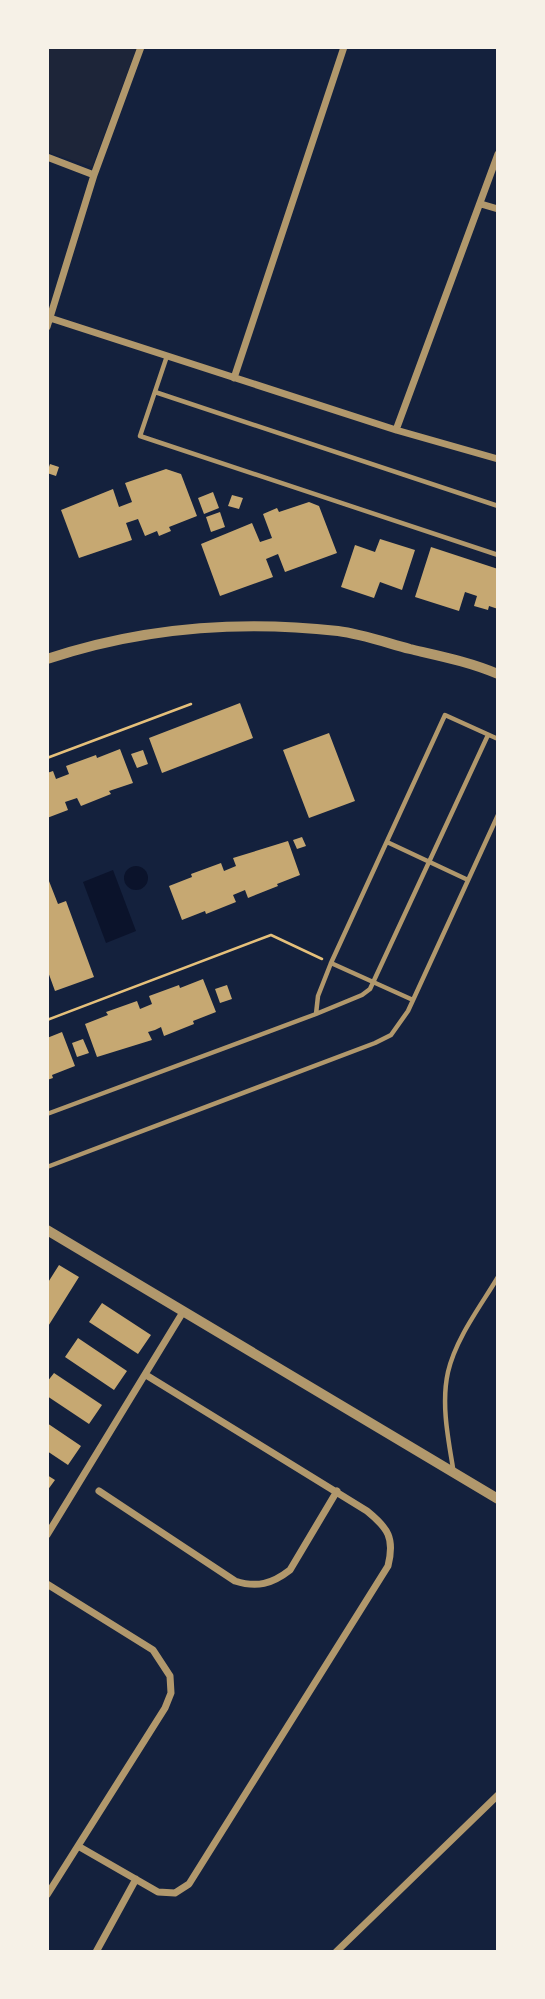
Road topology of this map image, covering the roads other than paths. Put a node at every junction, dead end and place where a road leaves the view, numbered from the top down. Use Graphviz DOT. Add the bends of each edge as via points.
graph roads {
  1 [pos="141,47"];
  2 [pos="344,47"];
  3 [pos="498,154"];
  4 [pos="47,157"];
  5 [pos="94,175"];
  6 [pos="481,204"];
  7 [pos="498,209"];
  8 [pos="50,317"];
  9 [pos="47,327"];
  10 [pos="167,356"];
  11 [pos="234,378"];
  12 [pos="155,392"];
  13 [pos="396,430"];
  14 [pos="498,459"];
  15 [pos="498,506"];
  16 [pos="498,555"];
  17 [pos="47,659"];
  18 [pos="498,674"];
  19 [pos="488,734"];
  20 [pos="498,739"];
  21 [pos="498,815"];
  22 [pos="387,842"];
  23 [pos="429,862"];
  24 [pos="468,880"];
  25 [pos="331,963"];
  26 [pos="374,983"];
  27 [pos="413,1000"];
  28 [pos="316,1014"];
  29 [pos="47,1114"];
  30 [pos="47,1167"];
  31 [pos="47,1230"];
  32 [pos="498,1277"];
  33 [pos="183,1312"];
  34 [pos="146,1376"];
  35 [pos="453,1473"];
  36 [pos="99,1491"];
  37 [pos="337,1491"];
  38 [pos="498,1499"];
  39 [pos="47,1535"];
  40 [pos="47,1584"];
  41 [pos="498,1795"];
  42 [pos="78,1846"];
  43 [pos="136,1879"];
  44 [pos="47,1895"];
  45 [pos="96,1952"];
  46 [pos="336,1952"];
  1 -- 5 [label="street"];
  2 -- 11 [label="street"];
  3 -- 6 [label="street"];
  4 -- 5 [label="street"];
  5 -- 8 [label="street"];
  6 -- 7 [label="street"];
  6 -- 13 [label="street"];
  8 -- 9 [label="street"];
  8 -- 10 [label="street"];
  10 -- 11 [label="street"];
  10 -- 12 [label="lane"];
  11 -- 13 [label="street"];
  12 -- 15 [label="lane"];
  12 -- 16 [label="lane" via="140,436"];
  13 -- 14 [label="street"];
  17 -- 18 [label="street" via="83,647 165,632 254,625 341,632 475,664"];
  19 -- 20 [label="lane"];
  19 -- 22 [label="lane" via="445,715"];
  19 -- 23 [label="lane"];
  21 -- 24 [label="lane"];
  22 -- 23 [label="lane"];
  22 -- 25 [label="lane"];
  23 -- 24 [label="lane"];
  23 -- 26 [label="lane"];
  24 -- 27 [label="lane"];
  25 -- 26 [label="lane"];
  25 -- 28 [label="lane"];
  26 -- 27 [label="lane"];
  26 -- 28 [label="lane" via="362,995"];
  27 -- 30 [label="lane" via="384,1039"];
  28 -- 29 [label="lane"];
  31 -- 33 [label="street"];
  32 -- 35 [label="lane" via="456,1349 447,1374 445,1424"];
  33 -- 34 [label="street"];
  33 -- 35 [label="street"];
  34 -- 37 [label="street"];
  34 -- 39 [label="street"];
  35 -- 38 [label="street"];
  36 -- 37 [label="street" via="235,1581 250,1586 279,1579 290,1570"];
  37 -- 43 [label="street" via="384,1525 390,1539 388,1566 189,1884 167,1894"];
  40 -- 42 [label="street" via="153,1650 170,1676 171,1693 165,1708"];
  41 -- 46 [label="street"];
  42 -- 43 [label="street"];
  42 -- 44 [label="street"];
  43 -- 45 [label="street"];
}
